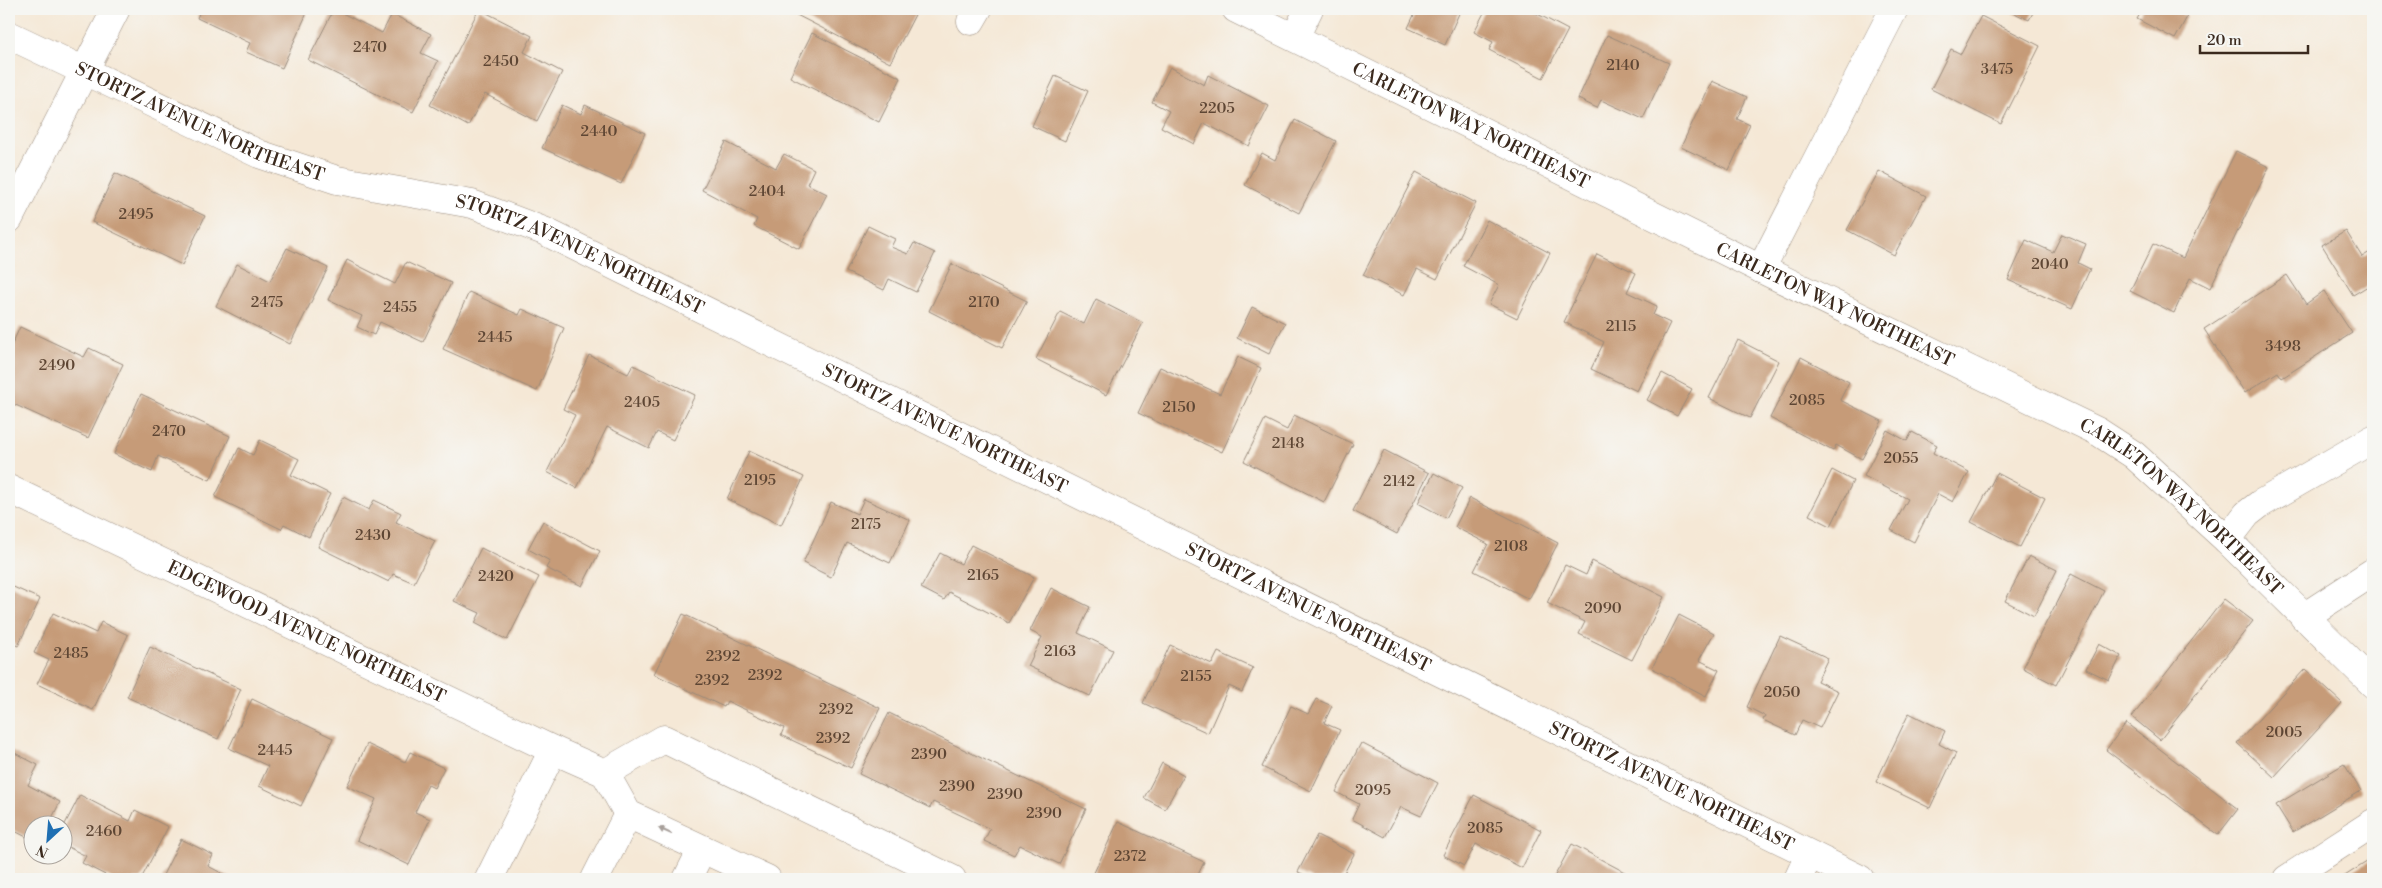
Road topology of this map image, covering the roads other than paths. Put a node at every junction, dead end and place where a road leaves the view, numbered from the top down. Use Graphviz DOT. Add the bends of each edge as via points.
graph roads {
  1 [pos="116,9"];
  2 [pos="1236,9"];
  3 [pos="1309,9"];
  4 [pos="1894,9"];
  5 [pos="9,35"];
  6 [pos="1295,37"];
  7 [pos="84,72"];
  8 [pos="9,219"];
  9 [pos="1761,269"];
  10 [pos="2373,439"];
  11 [pos="9,488"];
  12 [pos="2227,540"];
  13 [pos="2373,572"];
  14 [pos="2304,617"];
  15 [pos="2373,684"];
  16 [pos="553,750"];
  17 [pos="605,773"];
  18 [pos="628,814"];
  19 [pos="2373,823"];
  20 [pos="702,849"];
  21 [pos="1809,854"];
  22 [pos="758,877"];
  23 [pos="489,879"];
  24 [pos="595,879"];
  25 [pos="687,879"];
  26 [pos="952,879"];
  27 [pos="1798,879"];
  28 [pos="1860,879"];
  29 [pos="2287,879"];
  1 -- 7 [label="street"];
  2 -- 6 [label="street, CARLETON WAY NORTHEAST"];
  3 -- 6 [label="street"];
  4 -- 9 [label="street"];
  5 -- 7 [label="street, STORTZ AVENUE NORTHEAST"];
  6 -- 9 [label="street, CARLETON WAY NORTHEAST"];
  7 -- 8 [label="street"];
  7 -- 21 [label="street, STORTZ AVENUE NORTHEAST" via="259,154 296,168 337,180 472,204 544,231"];
  9 -- 12 [label="street, CARLETON WAY NORTHEAST" via="2097,431 2134,455"];
  10 -- 12 [label="street" via="2260,504 2247,514"];
  11 -- 16 [label="street, EDGEWOOD AVENUE NORTHEAST"];
  12 -- 14 [label="street, CARLETON WAY NORTHEAST"];
  13 -- 14 [label="street"];
  14 -- 15 [label="street, CARLETON WAY NORTHEAST"];
  16 -- 17 [label="street, EDGEWOOD AVENUE NORTHEAST"];
  16 -- 23 [label="street"];
  17 -- 18 [label="street"];
  17 -- 26 [label="street" via="664,739"];
  20 -- 18 [label="street, one-way"];
  18 -- 24 [label="street"];
  19 -- 29 [label="street"];
  20 -- 22 [label="street"];
  20 -- 25 [label="street"];
  21 -- 27 [label="street"];
  21 -- 28 [label="street, STORTZ AVENUE NORTHEAST"];
}
